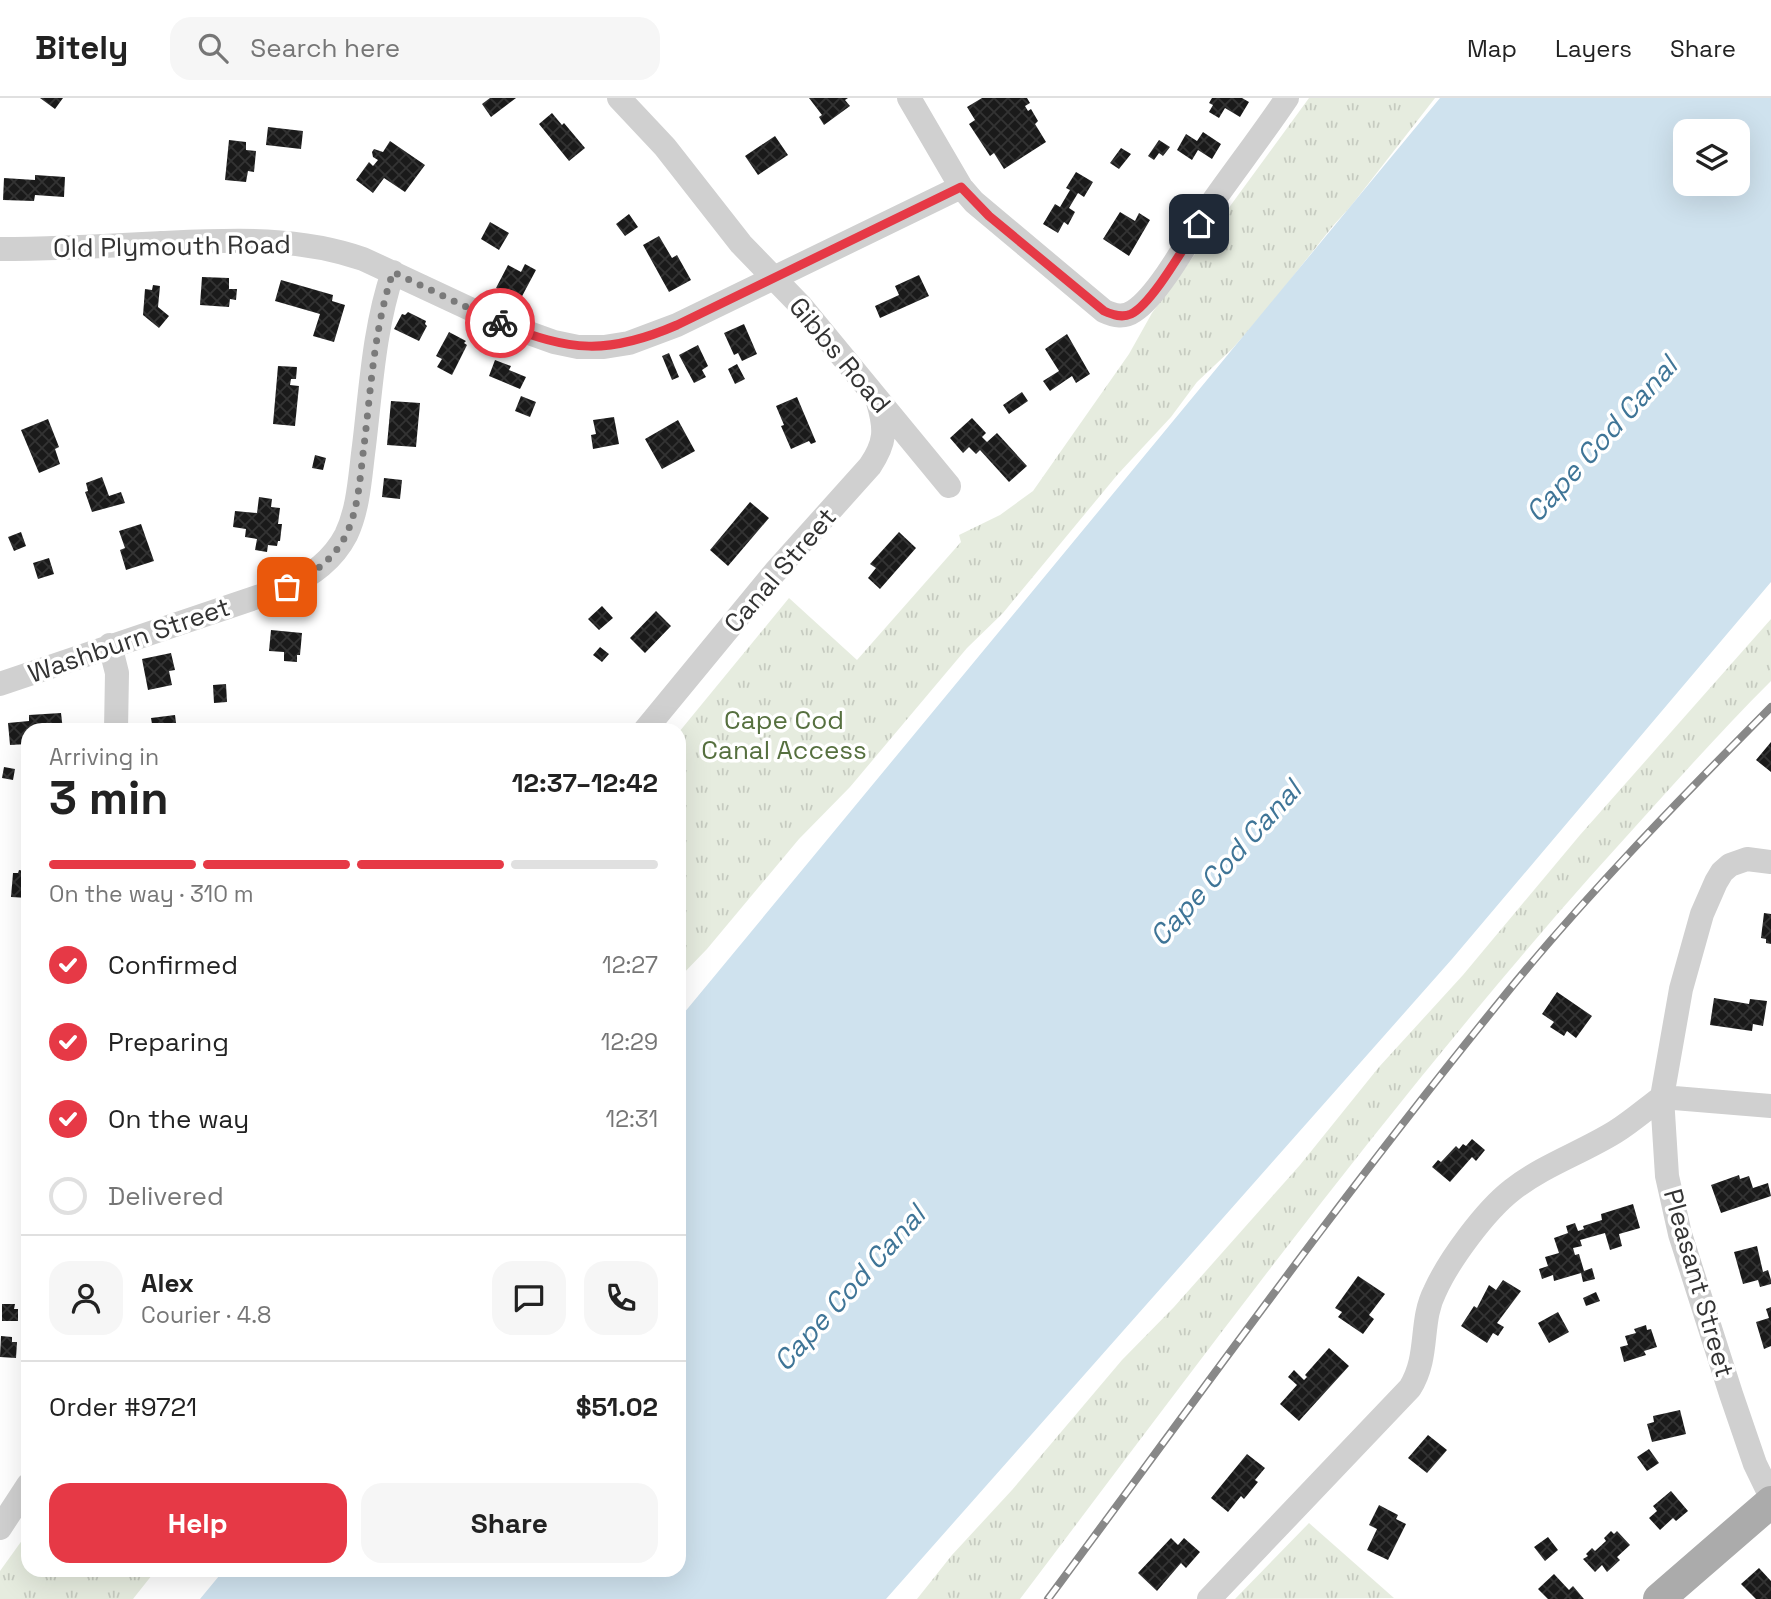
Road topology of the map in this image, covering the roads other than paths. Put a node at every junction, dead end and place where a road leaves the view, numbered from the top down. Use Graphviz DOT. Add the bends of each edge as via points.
graph roads {
  1 [pos="619,98"];
  2 [pos="909,98"];
  3 [pos="1287,98"];
  4 [pos="961,187"];
  5 [pos="0,248"];
  6 [pos="393,272"];
  7 [pos="773,277"];
  8 [pos="876,398"];
  9 [pos="949,486"];
  10 [pos="110,645"];
  11 [pos="0,684"];
  12 [pos="116,723"];
  13 [pos="651,723"];
  14 [pos="1771,862"];
  15 [pos="1662,1097"];
  16 [pos="1771,1106"];
  17 [pos="21,1496"];
  18 [pos="1771,1500"];
  19 [pos="0,1528"];
  20 [pos="1209,1599"];
  21 [pos="1660,1599"];
  1 -- 7 [label="street, Gibbs Road"];
  2 -- 4 [label="street"];
  3 -- 4 [label="street" via="1164,277 1141,306 1122,316 1104,311 989,216"];
  4 -- 7 [label="street, Old Plymouth Road"];
  5 -- 6 [label="street, Old Plymouth Road" via="278,241 340,251"];
  6 -- 7 [label="street, Old Plymouth Road" via="527,334 578,347 617,345 653,336"];
  6 -- 10 [label="street, Washburn Street" via="373,366 356,502 338,547 317,571 287,587"];
  7 -- 8 [label="street, Gibbs Road"];
  8 -- 9 [label="street, Gibbs Road"];
  8 -- 13 [label="street, Canal Street" via="884,434 870,466"];
  10 -- 11 [label="street, Washburn Street"];
  10 -- 12 [label="street" via="117,673"];
  14 -- 15 [label="street, Pleasant Street" via="1747,859 1730,866 1716,882 1681,989"];
  15 -- 16 [label="street"];
  15 -- 18 [label="street, Pleasant Street" via="1667,1177 1680,1234"];
  15 -- 20 [label="street" via="1614,1133 1555,1162 1494,1206 1435,1290 1422,1363 1410,1388"];
  17 -- 19 [label="street"];
  18 -- 21 [label="main road"];
}
